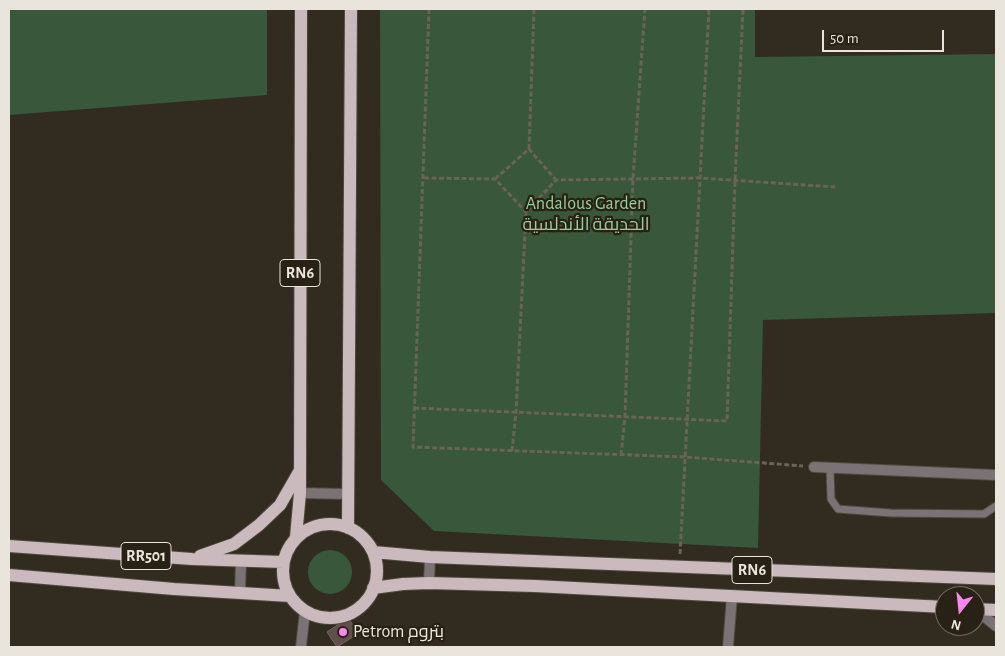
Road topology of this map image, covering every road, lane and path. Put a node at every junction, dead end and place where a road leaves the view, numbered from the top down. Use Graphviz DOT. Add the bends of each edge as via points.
graph roads {
  1 [pos="301,9"];
  2 [pos="351,9"];
  3 [pos="429,9"];
  4 [pos="534,9"];
  5 [pos="645,9"];
  6 [pos="709,9"];
  7 [pos="744,9"];
  8 [pos="529,148"];
  9 [pos="424,178"];
  10 [pos="634,178"];
  11 [pos="699,178"];
  12 [pos="495,179"];
  13 [pos="556,180"];
  14 [pos="736,180"];
  15 [pos="834,186"];
  16 [pos="526,212"];
  17 [pos="414,408"];
  18 [pos="516,412"];
  19 [pos="625,416"];
  20 [pos="687,419"];
  21 [pos="512,451"];
  22 [pos="621,455"];
  23 [pos="685,457"];
  24 [pos="814,467"];
  25 [pos="830,468"];
  26 [pos="300,470"];
  27 [pos="996,475"];
  28 [pos="300,493"];
  29 [pos="347,494"];
  30 [pos="996,506"];
  31 [pos="348,528"];
  32 [pos="296,537"];
  33 [pos="9,546"];
  34 [pos="373,552"];
  35 [pos="430,558"];
  36 [pos="192,559"];
  37 [pos="241,561"];
  38 [pos="283,562"];
  39 [pos="679,567"];
  40 [pos="9,575"];
  41 [pos="996,579"];
  42 [pos="429,583"];
  43 [pos="373,588"];
  44 [pos="240,593"];
  45 [pos="290,596"];
  46 [pos="732,596"];
  47 [pos="935,606"];
  48 [pos="305,611"];
  49 [pos="985,617"];
  50 [pos="996,626"];
  51 [pos="300,647"];
  52 [pos="728,647"];
  1 -- 26 [label="main road, RN6"];
  2 -- 29 [label="main road"];
  3 -- 9 [label="path"];
  4 -- 8 [label="path"];
  5 -- 10 [label="path"];
  6 -- 11 [label="path"];
  7 -- 14 [label="path"];
  8 -- 12 [label="path"];
  8 -- 13 [label="path"];
  9 -- 12 [label="path"];
  9 -- 17 [label="path"];
  10 -- 11 [label="path"];
  10 -- 13 [label="path"];
  10 -- 19 [label="path"];
  11 -- 14 [label="path"];
  11 -- 20 [label="path"];
  12 -- 16 [label="path"];
  13 -- 16 [label="path"];
  14 -- 15 [label="path"];
  14 -- 20 [label="path" via="727,422"];
  16 -- 18 [label="path"];
  17 -- 18 [label="path"];
  17 -- 21 [label="path" via="413,447"];
  18 -- 19 [label="path"];
  18 -- 21 [label="path"];
  19 -- 20 [label="path"];
  19 -- 22 [label="path"];
  20 -- 23 [label="path"];
  21 -- 22 [label="path"];
  22 -- 23 [label="path"];
  23 -- 24 [label="path"];
  23 -- 39 [label="path"];
  24 -- 25 [label="street"];
  25 -- 27 [label="street"];
  25 -- 30 [label="lane" via="831,499 838,509 984,514"];
  26 -- 28 [label="main road, RN6"];
  26 -- 36 [label="main road" via="280,505 259,525 234,544"];
  28 -- 29 [label="street"];
  28 -- 32 [label="main road, RN6"];
  29 -- 31 [label="main road"];
  31 -- 32 [label="main road" via="321,524"];
  31 -- 34 [label="main road" via="359,534"];
  32 -- 38 [label="main road, RN6"];
  33 -- 36 [label="main road, RR501"];
  34 -- 35 [label="main road, RN6"];
  34 -- 43 [label="main road" via="376,576"];
  35 -- 39 [label="main road, RN6"];
  35 -- 42 [label="street"];
  36 -- 37 [label="main road, RR501"];
  37 -- 38 [label="main road, RR501"];
  37 -- 44 [label="street"];
  38 -- 45 [label="main road" via="283,579"];
  39 -- 41 [label="main road, RN6"];
  40 -- 44 [label="main road, RR501"];
  42 -- 43 [label="main road, RN6"];
  42 -- 46 [label="main road, RN6"];
  43 -- 48 [label="main road" via="360,607 339,617 327,618"];
  44 -- 45 [label="main road, RR501"];
  45 -- 48 [label="main road"];
  46 -- 47 [label="main road, RN6"];
  46 -- 52 [label="street"];
  48 -- 51 [label="street"];
  49 -- 50 [label="street"];
}
